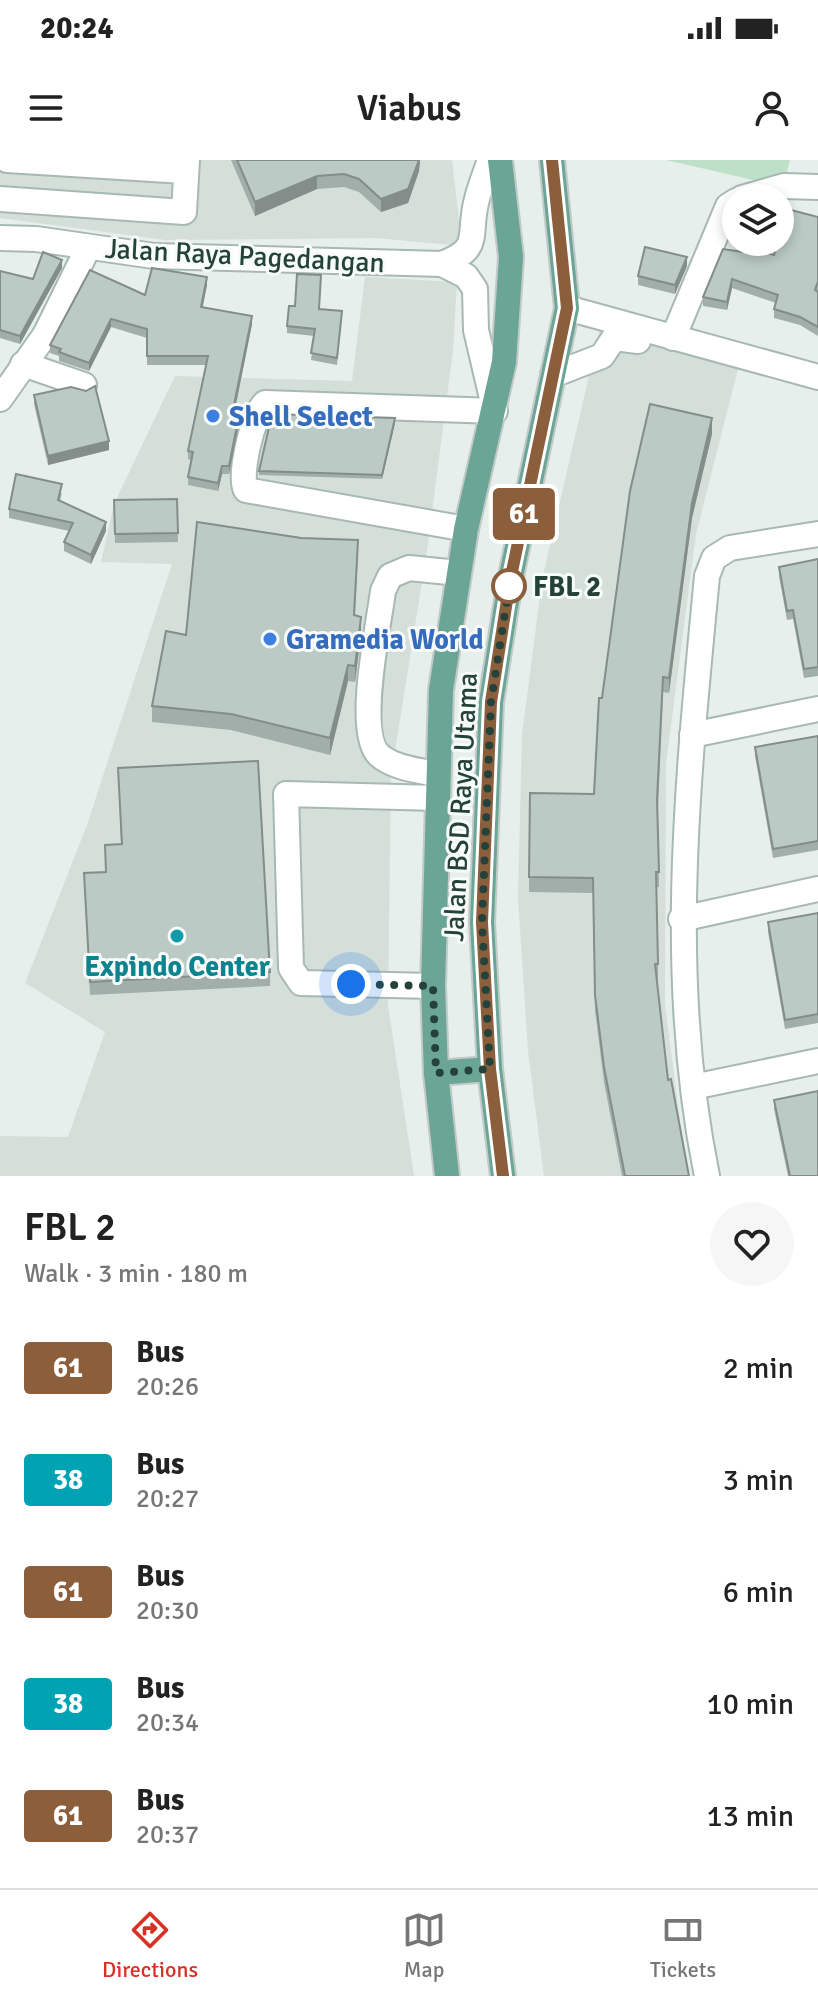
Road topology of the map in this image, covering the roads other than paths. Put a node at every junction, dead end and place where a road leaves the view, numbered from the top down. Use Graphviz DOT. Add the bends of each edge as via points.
graph roads {
  1 [pos="7,160"];
  2 [pos="490,160"];
  3 [pos="500,160"];
  4 [pos="552,160"];
  5 [pos="186,165"];
  6 [pos="794,186"];
  7 [pos="818,187"];
  8 [pos="0,199"];
  9 [pos="722,220"];
  10 [pos="0,238"];
  11 [pos="88,248"];
  12 [pos="442,264"];
  13 [pos="567,308"];
  14 [pos="673,338"];
  15 [pos="638,341"];
  16 [pos="23,364"];
  17 [pos="553,375"];
  18 [pos="818,377"];
  19 [pos="84,385"];
  20 [pos="0,399"];
  21 [pos="495,411"];
  22 [pos="466,529"];
  23 [pos="818,534"];
  24 [pos="458,573"];
  25 [pos="818,709"];
  26 [pos="692,735"];
  27 [pos="437,786"];
  28 [pos="818,889"];
  29 [pos="681,919"];
  30 [pos="433,986"];
  31 [pos="818,1061"];
  32 [pos="490,1069"];
  33 [pos="436,1073"];
  34 [pos="693,1087"];
  35 [pos="447,1176"];
  36 [pos="503,1176"];
  37 [pos="707,1176"];
  1 -- 5 [label="street"];
  2 -- 12 [label="street" via="475,204 473,241 464,255"];
  3 -- 21 [label="main road, Jalan BSD Raya Utama" via="511,257"];
  4 -- 13 [label="main road, Jalan BSD Raya Utama"];
  5 -- 8 [label="street" via="184,212"];
  6 -- 7 [label="street"];
  9 -- 14 [label="street"];
  10 -- 11 [label="street, Jalan Raya Pagedangan"];
  11 -- 12 [label="street, Jalan Raya Pagedangan" via="154,256"];
  11 -- 16 [label="street" via="45,335"];
  12 -- 21 [label="street" via="466,276 475,289 476,330"];
  13 -- 14 [label="street"];
  13 -- 17 [label="main road, Jalan BSD Raya Utama"];
  14 -- 18 [label="street"];
  15 -- 17 [label="street" via="614,338 602,356"];
  16 -- 19 [label="street"];
  16 -- 20 [label="street"];
  17 -- 32 [label="main road, Jalan BSD Raya Utama" via="491,702 482,922"];
  21 -- 22 [label="main road, Jalan BSD Raya Utama"];
  21 -- 22 [label="street" via="265,403 257,415 242,476 246,490"];
  22 -- 24 [label="main road, Jalan BSD Raya Utama"];
  23 -- 26 [label="street" via="730,548 714,558 707,576"];
  24 -- 27 [label="main road, Jalan BSD Raya Utama" via="441,690"];
  24 -- 27 [label="street" via="409,568 390,576 383,591 368,708 369,738 377,754"];
  25 -- 26 [label="street"];
  26 -- 29 [label="street"];
  27 -- 30 [label="main road, Jalan BSD Raya Utama"];
  27 -- 30 [label="street" via="286,794 294,977 301,983"];
  28 -- 29 [label="street"];
  29 -- 34 [label="street"];
  30 -- 33 [label="main road, Jalan BSD Raya Utama"];
  31 -- 34 [label="street"];
  32 -- 33 [label="main road"];
  32 -- 36 [label="main road, Jalan BSD Raya Utama"];
  33 -- 35 [label="main road, Jalan BSD Raya Utama"];
  34 -- 37 [label="street"];
}
